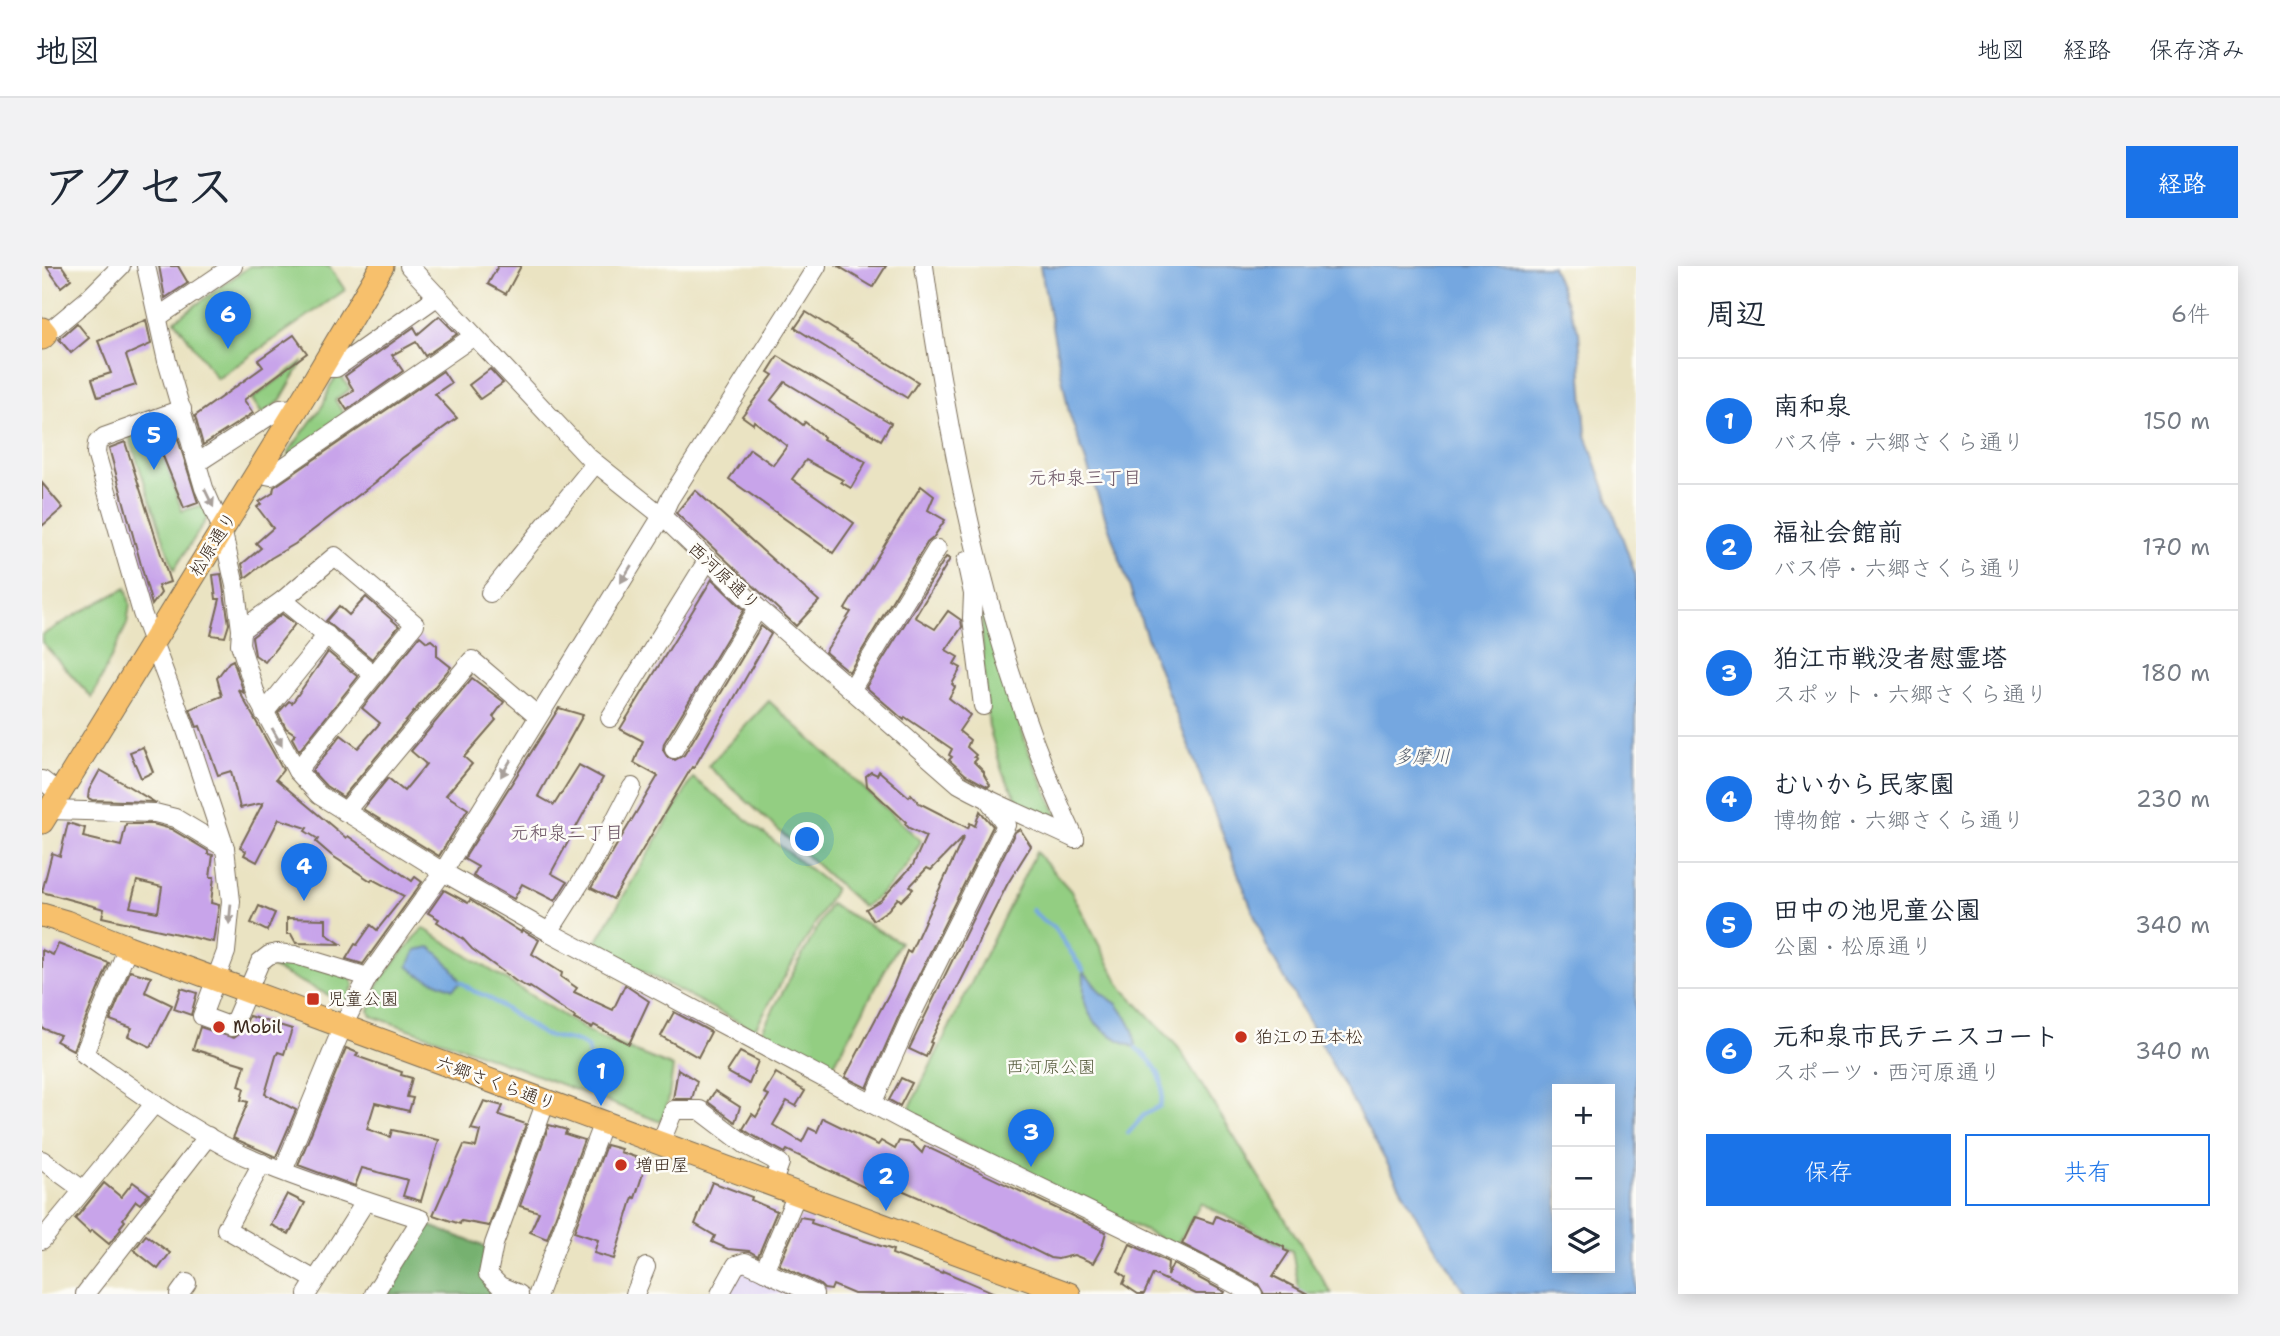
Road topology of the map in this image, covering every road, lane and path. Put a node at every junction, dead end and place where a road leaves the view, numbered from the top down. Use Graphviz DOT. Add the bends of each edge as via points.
graph roads {
  1 [pos="121,266"];
  2 [pos="146,266"];
  3 [pos="233,266"];
  4 [pos="382,266"];
  5 [pos="409,266"];
  6 [pos="817,266"];
  7 [pos="924,266"];
  8 [pos="438,296"];
  9 [pos="158,317"];
  10 [pos="43,334"];
  11 [pos="474,336"];
  12 [pos="322,368"];
  13 [pos="298,408"];
  14 [pos="182,409"];
  15 [pos="197,463"];
  16 [pos="595,464"];
  17 [pos="257,474"];
  18 [pos="662,516"];
  19 [pos="222,529"];
  20 [pos="937,549"];
  21 [pos="976,550"];
  22 [pos="707,561"];
  23 [pos="489,593"];
  24 [pos="283,600"];
  25 [pos="758,608"];
  26 [pos="241,630"];
  27 [pos="327,635"];
  28 [pos="154,640"];
  29 [pos="374,675"];
  30 [pos="851,690"];
  31 [pos="983,706"];
  32 [pos="264,713"];
  33 [pos="538,716"];
  34 [pos="610,718"];
  35 [pos="674,749"];
  36 [pos="297,771"];
  37 [pos="632,787"];
  38 [pos="48,801"];
  39 [pos="990,802"];
  40 [pos="345,812"];
  41 [pos="225,848"];
  42 [pos="443,872"];
  43 [pos="42,915"];
  44 [pos="549,932"];
  45 [pos="128,947"];
  46 [pos="368,977"];
  47 [pos="217,979"];
  48 [pos="247,990"];
  49 [pos="343,1026"];
  50 [pos="546,1101"];
  51 [pos="155,1103"];
  52 [pos="872,1104"];
  53 [pos="603,1122"];
  54 [pos="208,1136"];
  55 [pos="660,1144"];
  56 [pos="42,1160"];
  57 [pos="262,1163"];
  58 [pos="283,1171"];
  59 [pos="772,1185"];
  60 [pos="83,1190"];
  61 [pos="797,1194"];
  62 [pos="365,1202"];
  63 [pos="42,1240"];
  64 [pos="646,1268"];
  65 [pos="764,1272"];
  66 [pos="311,1287"];
  67 [pos="498,1290"];
  68 [pos="85,1294"];
  69 [pos="374,1294"];
  70 [pos="519,1294"];
  71 [pos="538,1294"];
  72 [pos="635,1294"];
  73 [pos="719,1294"];
  74 [pos="814,1294"];
  75 [pos="1069,1294"];
  76 [pos="1253,1294"];
  1 -- 10 [label="street"];
  2 -- 9 [label="street"];
  3 -- 9 [label="street"];
  4 -- 12 [label="main road, 松原通り"];
  5 -- 8 [label="street, 西河原通り"];
  6 -- 18 [label="street"];
  7 -- 21 [label="street"];
  8 -- 11 [label="street, 西河原通り"];
  8 -- 12 [label="street" via="335,368"];
  9 -- 14 [label="street"];
  11 -- 16 [label="street, 西河原通り"];
  11 -- 17 [label="street" via="271,476"];
  12 -- 13 [label="main road, 松原通り"];
  13 -- 15 [label="street" via="280,409"];
  13 -- 17 [label="main road, 松原通り"];
  14 -- 15 [label="street"];
  14 -- 28 [label="street" via="104,437 96,447"];
  15 -- 19 [label="street, one-way"];
  16 -- 18 [label="street, 西河原通り"];
  16 -- 23 [label="street"];
  17 -- 19 [label="main road, 松原通り"];
  18 -- 22 [label="street, 西河原通り"];
  18 -- 33 [label="street, one-way"];
  19 -- 26 [label="street"];
  19 -- 28 [label="main road, 松原通り"];
  20 -- 30 [label="street"];
  21 -- 31 [label="street" via="964,552 973,594"];
  21 -- 39 [label="street, 西河原通り" via="1014,685 1075,839"];
  22 -- 25 [label="street, 西河原通り"];
  22 -- 34 [label="street"];
  24 -- 26 [label="street"];
  24 -- 27 [label="street"];
  24 -- 29 [label="street" via="335,556 415,624"];
  25 -- 30 [label="street, 西河原通り"];
  25 -- 35 [label="street"];
  26 -- 32 [label="street" via="240,644"];
  27 -- 29 [label="street"];
  27 -- 32 [label="street"];
  28 -- 38 [label="main road, 松原通り"];
  28 -- 41 [label="street"];
  29 -- 36 [label="street"];
  30 -- 39 [label="street, 西河原通り" via="959,784"];
  32 -- 36 [label="street, one-way"];
  33 -- 40 [label="street" via="472,660"];
  33 -- 42 [label="street, one-way"];
  36 -- 40 [label="street" via="319,795"];
  37 -- 44 [label="street" via="591,866"];
  38 -- 41 [label="street" via="175,818"];
  39 -- 52 [label="street" via="1006,825"];
  40 -- 42 [label="street"];
  41 -- 47 [label="street, one-way" via="231,901 226,952"];
  42 -- 44 [label="street"];
  42 -- 46 [label="street"];
  43 -- 45 [label="main road, 六郷さくら通り"];
  44 -- 52 [label="street"];
  45 -- 47 [label="main road, 六郷さくら通り"];
  45 -- 51 [label="street" via="84,1054"];
  46 -- 48 [label="street" via="278,953 260,962"];
  46 -- 49 [label="street"];
  47 -- 48 [label="main road, 六郷さくら通り"];
  47 -- 48 [label="street" via="202,1016 232,1027"];
  48 -- 49 [label="main road, 六郷さくら通り"];
  49 -- 50 [label="main road, 六郷さくら通り"];
  49 -- 58 [label="street"];
  50 -- 53 [label="main road, 六郷さくら通り"];
  50 -- 67 [label="street" via="494,1244 488,1274"];
  51 -- 54 [label="street"];
  51 -- 60 [label="street"];
  52 -- 76 [label="street"];
  53 -- 55 [label="main road, 六郷さくら通り"];
  53 -- 71 [label="street"];
  54 -- 57 [label="street"];
  54 -- 68 [label="street"];
  55 -- 59 [label="main road, 六郷さくら通り"];
  55 -- 59 [label="street" via="674,1110 700,1110 780,1163"];
  56 -- 60 [label="street"];
  57 -- 58 [label="street"];
  57 -- 66 [label="street" via="226,1229"];
  58 -- 62 [label="street"];
  59 -- 61 [label="main road, 六郷さくら通り"];
  60 -- 63 [label="street"];
  61 -- 65 [label="street"];
  61 -- 75 [label="main road, 六郷さくら通り"];
  62 -- 66 [label="street"];
  62 -- 69 [label="street" via="421,1219"];
  64 -- 72 [label="street"];
  65 -- 73 [label="street" via="745,1262 736,1265"];
  65 -- 74 [label="street"];
  67 -- 70 [label="street"];
}
